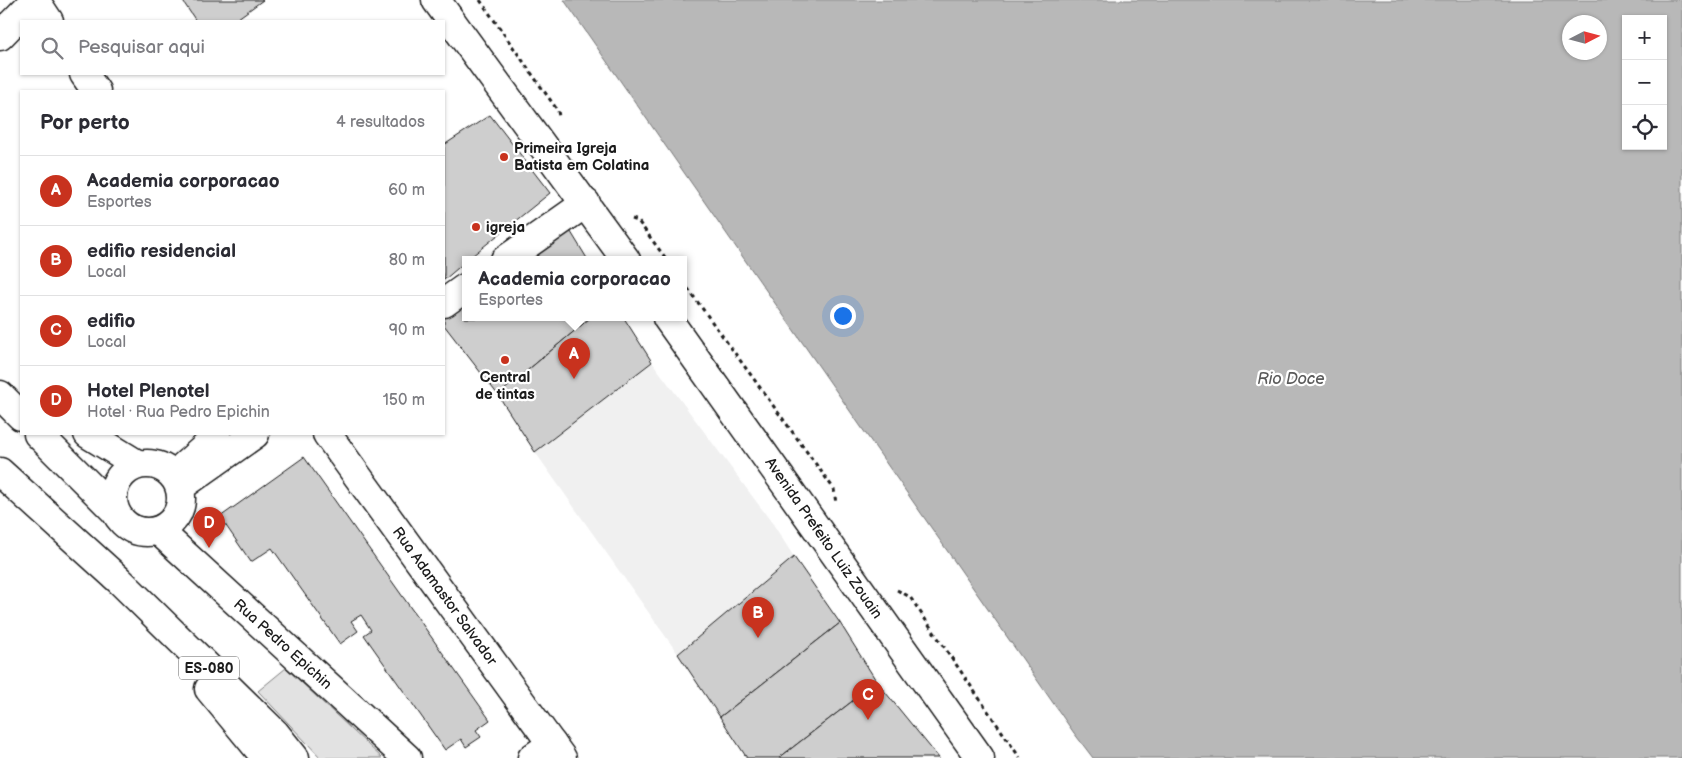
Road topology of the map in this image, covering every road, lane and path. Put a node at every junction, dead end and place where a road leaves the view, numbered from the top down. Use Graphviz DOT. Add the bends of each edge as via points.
graph roads {
  1 [pos="35,0"];
  2 [pos="436,0"];
  3 [pos="48,20"];
  4 [pos="0,36"];
  5 [pos="85,75"];
  6 [pos="95,90"];
  7 [pos="586,203"];
  8 [pos="511,256"];
  9 [pos="623,256"];
  10 [pos="687,287"];
  11 [pos="462,290"];
  12 [pos="445,303"];
  13 [pos="669,321"];
  14 [pos="0,378"];
  15 [pos="20,391"];
  16 [pos="0,395"];
  17 [pos="20,415"];
  18 [pos="39,435"];
  19 [pos="90,435"];
  20 [pos="251,435"];
  21 [pos="329,435"];
  22 [pos="217,444"];
  23 [pos="137,464"];
  24 [pos="0,472"];
  25 [pos="177,481"];
  26 [pos="836,508"];
  27 [pos="115,511"];
  28 [pos="159,530"];
  29 [pos="119,580"];
  30 [pos="892,588"];
  31 [pos="549,753"];
  32 [pos="264,756"];
  33 [pos="295,758"];
  34 [pos="407,758"];
  35 [pos="980,758"];
  36 [pos="1020,758"];
  1 -- 3 [label="street"];
  1 -- 4 [label="street"];
  2 -- 7 [label="street"];
  5 -- 6 [label="street"];
  7 -- 8 [label="street"];
  7 -- 9 [label="street"];
  10 -- 26 [label="path" via="834,489"];
  11 -- 12 [label="street"];
  13 -- 35 [label="street, Avenida Prefeito Luiz Zouain"];
  14 -- 15 [label="street"];
  16 -- 17 [label="street"];
  18 -- 27 [label="street"];
  19 -- 23 [label="street"];
  20 -- 22 [label="street"];
  21 -- 31 [label="street, Rua Adamastor Salvador"];
  22 -- 25 [label="street"];
  23 -- 25 [label="street" via="157,464"];
  23 -- 27 [label="street" via="119,478 114,488 112,500"];
  24 -- 29 [label="street, ES-080"];
  25 -- 28 [label="street" via="182,498 176,518"];
  27 -- 28 [label="street" via="128,527 148,532"];
  28 -- 34 [label="street, Rua Pedro Epichin"];
  29 -- 32 [label="street, ES-080"];
  29 -- 33 [label="street, ES-080" via="275,733"];
  30 -- 36 [label="path" via="910,597"];
}
